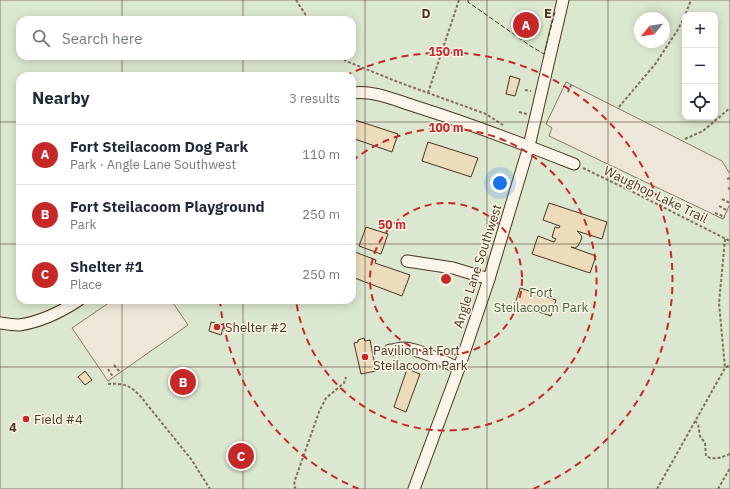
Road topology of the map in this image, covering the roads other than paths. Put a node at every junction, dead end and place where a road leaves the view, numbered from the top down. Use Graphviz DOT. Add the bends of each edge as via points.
graph roads {
  1 [pos="564,0"];
  2 [pos="356,94"];
  3 [pos="528,146"];
  4 [pos="574,164"];
  5 [pos="407,261"];
  6 [pos="489,279"];
  7 [pos="72,304"];
  8 [pos="0,323"];
  9 [pos="390,350"];
  10 [pos="459,368"];
  11 [pos="414,489"];
  1 -- 3 [label="street, Angle Lane Southwest"];
  2 -- 3 [label="street" via="381,96"];
  3 -- 4 [label="street"];
  3 -- 6 [label="street, Angle Lane Southwest"];
  5 -- 6 [label="street" via="453,268"];
  6 -- 10 [label="street, Angle Lane Southwest"];
  7 -- 8 [label="street" via="37,321 18,325"];
  9 -- 10 [label="street" via="413,350"];
  10 -- 11 [label="street, Angle Lane Southwest"];
}
